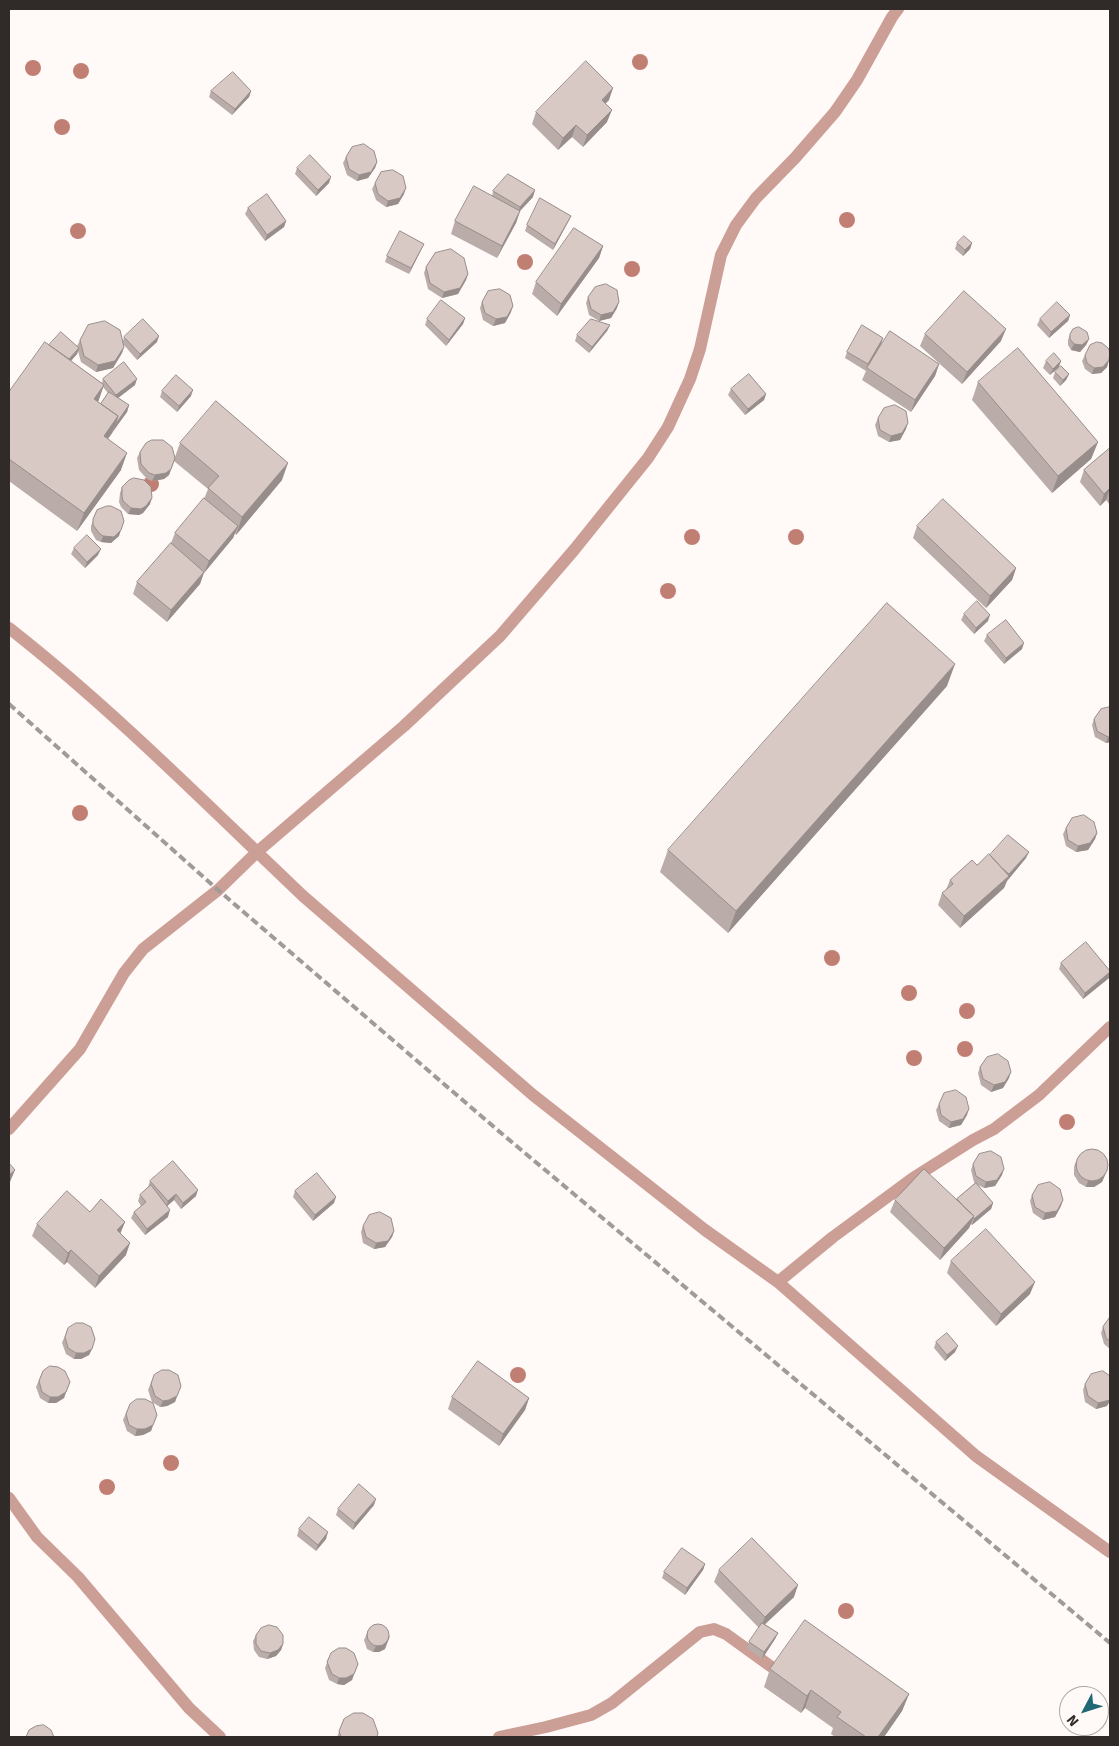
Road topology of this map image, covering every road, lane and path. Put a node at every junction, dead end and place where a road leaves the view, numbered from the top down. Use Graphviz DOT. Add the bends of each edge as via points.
graph roads {
  1 [pos="898,9"];
  2 [pos="9,628"];
  3 [pos="257,852"];
  4 [pos="1110,1027"];
  5 [pos="9,1129"];
  6 [pos="778,1282"];
  7 [pos="9,1498"];
  8 [pos="1110,1552"];
  9 [pos="772,1668"];
  10 [pos="220,1737"];
  11 [pos="499,1737"];
  1 -- 3 [label="street" via="835,112 756,198 736,225 721,255 690,379 668,427 648,458 500,636 404,726"];
  2 -- 3 [label="street" via="53,662 148,747"];
  3 -- 5 [label="street" via="218,890 144,949 124,973 80,1049"];
  3 -- 6 [label="street" via="303,896 533,1095"];
  4 -- 6 [label="street" via="1024,1106 994,1129 913,1178"];
  6 -- 8 [label="street" via="976,1456"];
  7 -- 10 [label="street" via="37,1537 78,1577 189,1708"];
  9 -- 11 [label="street" via="726,1634 714,1629 700,1632 612,1703 591,1715"];
}
